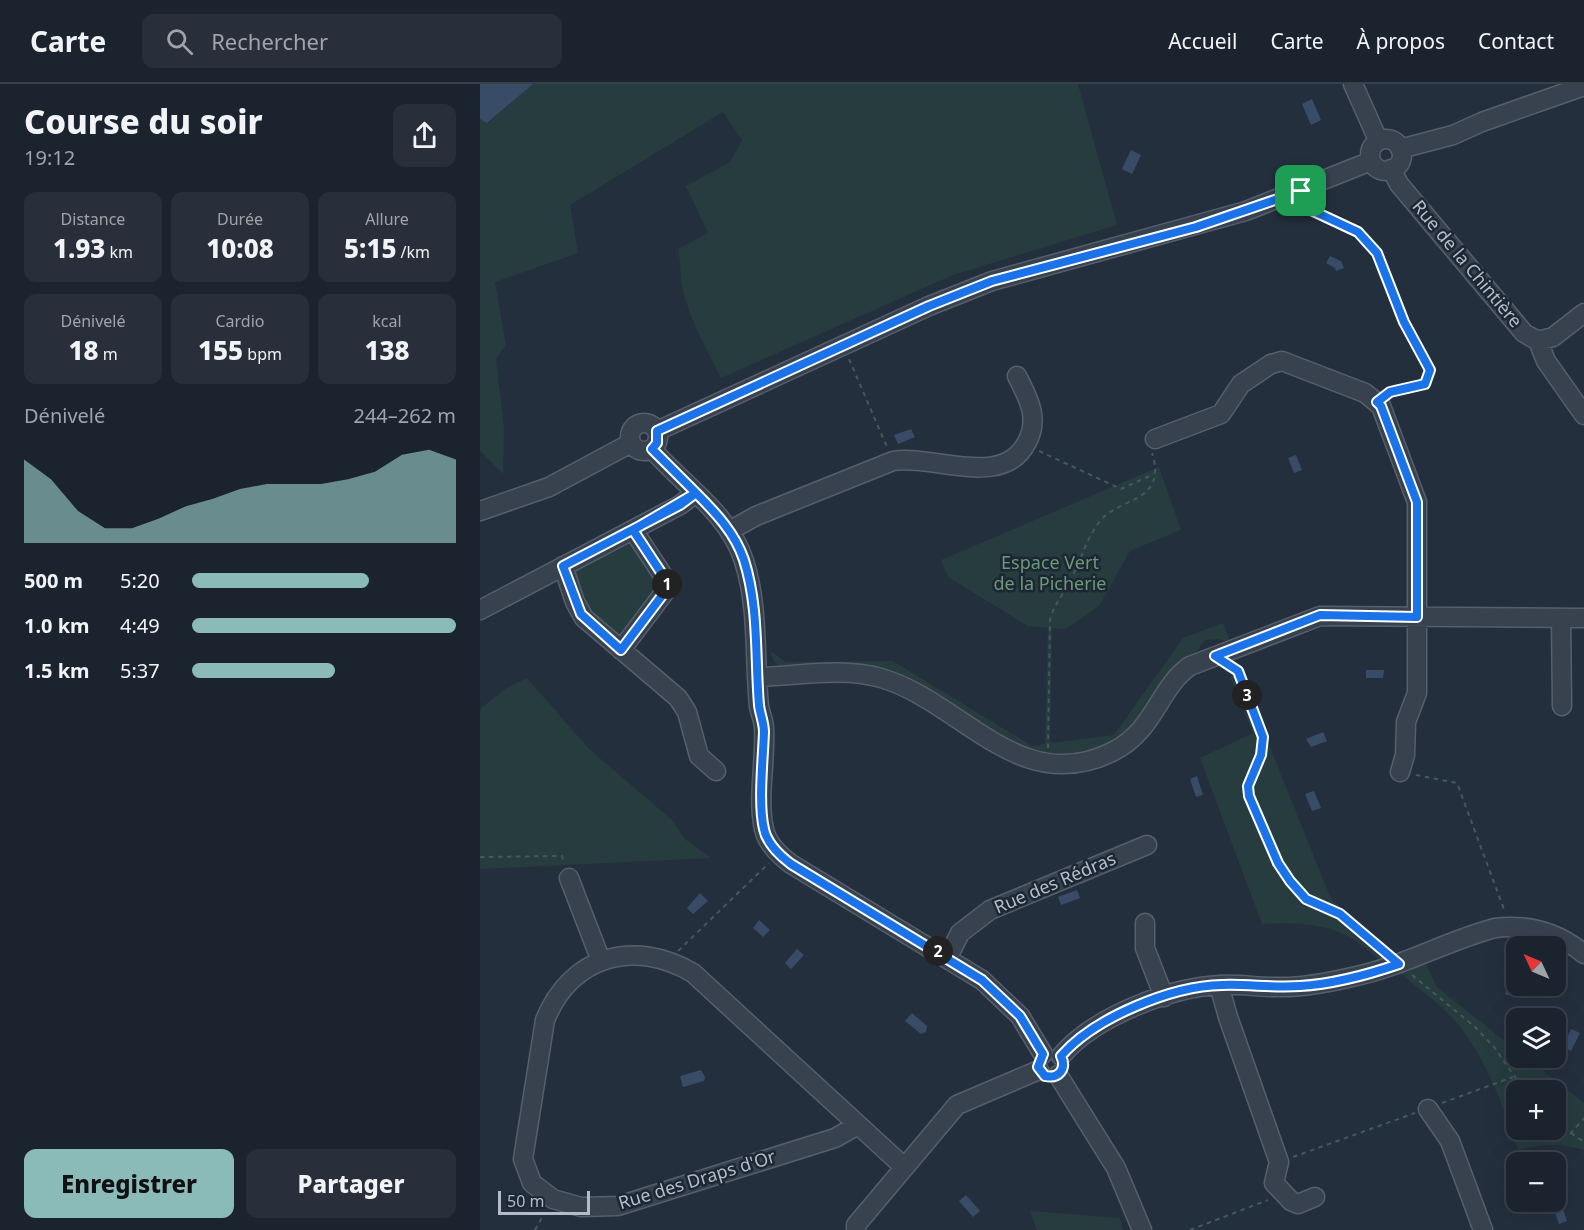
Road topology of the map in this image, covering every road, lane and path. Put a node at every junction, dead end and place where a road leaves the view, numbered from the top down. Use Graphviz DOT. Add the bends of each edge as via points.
graph roads {
  1 [pos="1353,84"];
  2 [pos="1584,86"];
  3 [pos="1378,140"];
  4 [pos="1401,149"];
  5 [pos="1371,161"];
  6 [pos="1391,170"];
  7 [pos="1301,191"];
  8 [pos="1584,313"];
  9 [pos="1538,340"];
  10 [pos="843,345"];
  11 [pos="1017,376"];
  12 [pos="1377,402"];
  13 [pos="1584,415"];
  14 [pos="1155,439"];
  15 [pos="654,440"];
  16 [pos="1026,445"];
  17 [pos="893,461"];
  18 [pos="1156,473"];
  19 [pos="696,493"];
  20 [pos="480,511"];
  21 [pos="633,530"];
  22 [pos="729,531"];
  23 [pos="563,566"];
  24 [pos="480,610"];
  25 [pos="1417,617"];
  26 [pos="1561,618"];
  27 [pos="1584,618"];
  28 [pos="621,650"];
  29 [pos="1215,656"];
  30 [pos="758,677"];
  31 [pos="1562,706"];
  32 [pos="1047,763"];
  33 [pos="716,771"];
  34 [pos="1400,772"];
  35 [pos="1147,845"];
  36 [pos="778,854"];
  37 [pos="480,857"];
  38 [pos="569,878"];
  39 [pos="1145,923"];
  40 [pos="1509,926"];
  41 [pos="1584,954"];
  42 [pos="948,957"];
  43 [pos="671,960"];
  44 [pos="602,961"];
  45 [pos="1399,964"];
  46 [pos="1219,985"];
  47 [pos="1164,997"];
  48 [pos="1061,1056"];
  49 [pos="1041,1062"];
  50 [pos="1058,1075"];
  51 [pos="1514,1077"];
  52 [pos="1516,1080"];
  53 [pos="1428,1109"];
  54 [pos="1584,1118"];
  55 [pos="858,1125"];
  56 [pos="1566,1131"];
  57 [pos="1570,1134"];
  58 [pos="1584,1142"];
  59 [pos="1279,1162"];
  60 [pos="903,1166"];
  61 [pos="1274,1183"];
  62 [pos="1315,1197"];
  63 [pos="553,1199"];
  64 [pos="535,1230"];
  65 [pos="856,1230"];
  66 [pos="1142,1230"];
  67 [pos="1190,1230"];
  68 [pos="1483,1230"];
  1 -- 3 [label="street"];
  2 -- 4 [label="street" via="1453,135"];
  3 -- 4 [label="street" via="1389,139"];
  3 -- 5 [label="street" via="1372,147"];
  4 -- 6 [label="street" via="1401,159"];
  5 -- 6 [label="street" via="1377,168"];
  5 -- 7 [label="street"];
  6 -- 9 [label="street, Rue de la Chintière" via="1524,333"];
  7 -- 10 [label="street" via="1196,227 992,281"];
  7 -- 12 [label="path" via="1311,210 1358,232 1377,253 1404,322 1430,370 1425,384 1390,392"];
  8 -- 9 [label="street" via="1553,337"];
  9 -- 13 [label="street, Rue de la Chintière" via="1546,361"];
  10 -- 15 [label="street"];
  10 -- 17 [label="path"];
  11 -- 16 [label="street" via="1033,410"];
  12 -- 14 [label="street" via="1365,393 1282,361 1241,384 1221,414"];
  12 -- 25 [label="street" via="1417,502"];
  14 -- 18 [label="path" via="1152,453"];
  15 -- 19 [label="street"];
  15 -- 20 [label="street" via="650,424 636,426 630,434 631,443 549,487"];
  16 -- 17 [label="street" via="1015,457 990,468"];
  16 -- 18 [label="path" via="1121,489"];
  17 -- 22 [label="street" via="756,516"];
  18 -- 32 [label="path" via="1133,503 1116,509 1092,532 1054,607 1050,620"];
  19 -- 21 [label="street"];
  19 -- 22 [label="street"];
  21 -- 23 [label="street"];
  21 -- 28 [label="street" via="666,580 667,589"];
  22 -- 30 [label="street" via="748,575 756,624"];
  23 -- 24 [label="street"];
  23 -- 28 [label="street" via="581,614"];
  25 -- 26 [label="street"];
  25 -- 29 [label="street" via="1320,615"];
  25 -- 34 [label="street" via="1417,693 1406,722"];
  26 -- 27 [label="street"];
  26 -- 31 [label="street"];
  28 -- 33 [label="street" via="678,698 687,712 699,756"];
  29 -- 32 [label="street" via="1182,672 1152,718 1127,743 1086,762"];
  29 -- 45 [label="path" via="1238,671 1263,737 1261,755 1248,786 1249,796 1278,863 1306,899 1340,914"];
  30 -- 32 [label="street" via="843,673 880,678 1013,753"];
  30 -- 36 [label="street" via="764,726 764,829"];
  34 -- 40 [label="path" via="1457,783"];
  35 -- 42 [label="street, Rue des Rédras" via="990,910 960,933"];
  36 -- 42 [label="street"];
  36 -- 43 [label="path"];
  37 -- 38 [label="path" via="562,856"];
  38 -- 44 [label="street"];
  39 -- 47 [label="street" via="1145,948"];
  40 -- 41 [label="street" via="1546,931"];
  40 -- 45 [label="street" via="1482,932"];
  42 -- 49 [label="street" via="1001,995 1020,1016"];
  43 -- 44 [label="street, Rue des Draps d'Or" via="636,953"];
  43 -- 55 [label="street, Rue des Draps d'Or" via="693,973"];
  44 -- 63 [label="street, Rue des Draps d'Or" via="562,986 544,1020 523,1159 532,1183"];
  45 -- 46 [label="street" via="1311,985"];
  45 -- 51 [label="path" via="1475,1027"];
  46 -- 47 [label="street"];
  46 -- 59 [label="street"];
  47 -- 48 [label="street" via="1094,1028"];
  48 -- 49 [label="street" via="1055,1052"];
  48 -- 50 [label="street" via="1064,1064"];
  49 -- 50 [label="street" via="1049,1077"];
  49 -- 60 [label="street" via="957,1105"];
  50 -- 66 [label="street" via="1116,1168"];
  51 -- 52 [label="path"];
  51 -- 53 [label="path"];
  53 -- 59 [label="path"];
  53 -- 68 [label="street" via="1450,1141"];
  54 -- 57 [label="path"];
  55 -- 60 [label="street, Rue des Draps d'Or"];
  55 -- 63 [label="street, Rue des Draps d'Or" via="835,1138 618,1206 581,1207"];
  56 -- 57 [label="path"];
  57 -- 58 [label="path"];
  59 -- 61 [label="street"];
  60 -- 65 [label="street"];
  61 -- 62 [label="street" via="1298,1204"];
  61 -- 67 [label="path" via="1267,1201"];
  63 -- 64 [label="path"];
}
